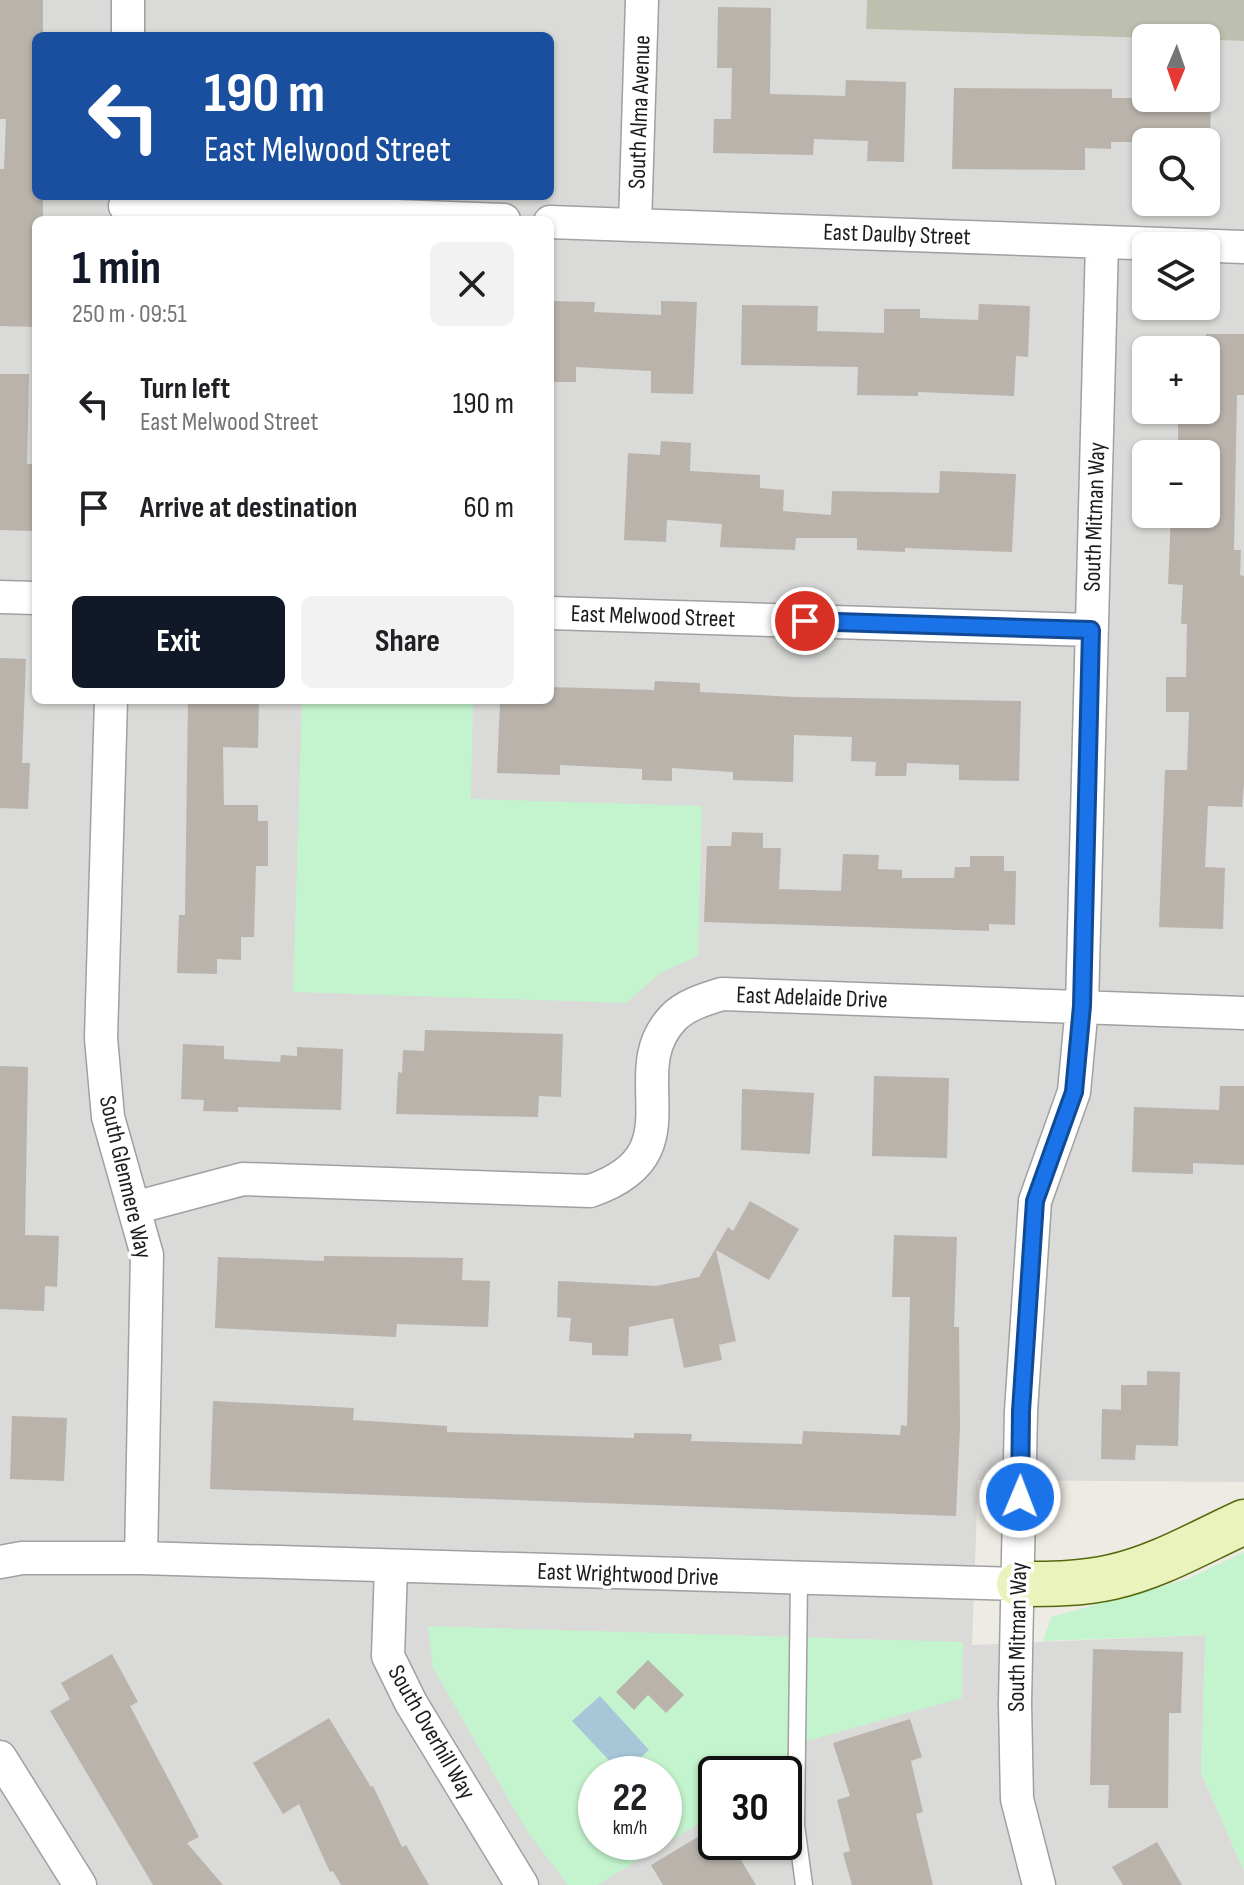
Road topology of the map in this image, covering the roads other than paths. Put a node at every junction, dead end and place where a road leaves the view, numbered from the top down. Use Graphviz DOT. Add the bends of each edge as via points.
graph roads {
  1 [pos="128,0"];
  2 [pos="642,0"];
  3 [pos="128,32"];
  4 [pos="125,207"];
  5 [pos="387,216"];
  6 [pos="554,222"];
  7 [pos="635,225"];
  8 [pos="1102,242"];
  9 [pos="1244,247"];
  10 [pos="0,597"];
  11 [pos="32,598"];
  12 [pos="554,613"];
  13 [pos="1091,630"];
  14 [pos="111,704"];
  15 [pos="1082,1006"];
  16 [pos="1244,1013"];
  17 [pos="134,1208"];
  18 [pos="1244,1522"];
  19 [pos="141,1558"];
  20 [pos="0,1562"];
  21 [pos="391,1567"];
  22 [pos="799,1579"];
  23 [pos="1019,1584"];
  24 [pos="0,1757"];
  25 [pos="80,1885"];
  26 [pos="522,1885"];
  27 [pos="804,1885"];
  28 [pos="1039,1885"];
  1 -- 3 [label="street"];
  2 -- 7 [label="street, South Alma Avenue"];
  4 -- 5 [label="street"];
  6 -- 7 [label="street, East Daulby Street"];
  7 -- 8 [label="street, East Daulby Street"];
  8 -- 9 [label="street, East Daulby Street"];
  8 -- 13 [label="street, South Mitman Way"];
  10 -- 11 [label="street"];
  12 -- 13 [label="street, East Melwood Street"];
  13 -- 15 [label="street, South Mitman Way"];
  14 -- 17 [label="street, South Glenmere Way" via="101,1038 108,1117"];
  15 -- 16 [label="street, East Adelaide Drive"];
  15 -- 17 [label="street, East Adelaide Drive" via="722,994 673,1018 660,1039 647,1148 635,1168 615,1183 590,1191 243,1179"];
  15 -- 23 [label="street, South Mitman Way" via="1074,1092 1035,1201 1021,1411"];
  17 -- 19 [label="street, South Glenmere Way" via="147,1255"];
  18 -- 23 [label="street, East Wrightwood Drive" via="1113,1577"];
  19 -- 20 [label="street, East Wrightwood Drive"];
  19 -- 21 [label="street, East Wrightwood Drive"];
  21 -- 22 [label="street, East Wrightwood Drive"];
  21 -- 26 [label="street, South Overhill Way" via="388,1656"];
  22 -- 23 [label="street, East Wrightwood Drive"];
  22 -- 27 [label="lane" via="796,1825"];
  23 -- 28 [label="street, South Mitman Way" via="1017,1799"];
  24 -- 25 [label="street"];
}
